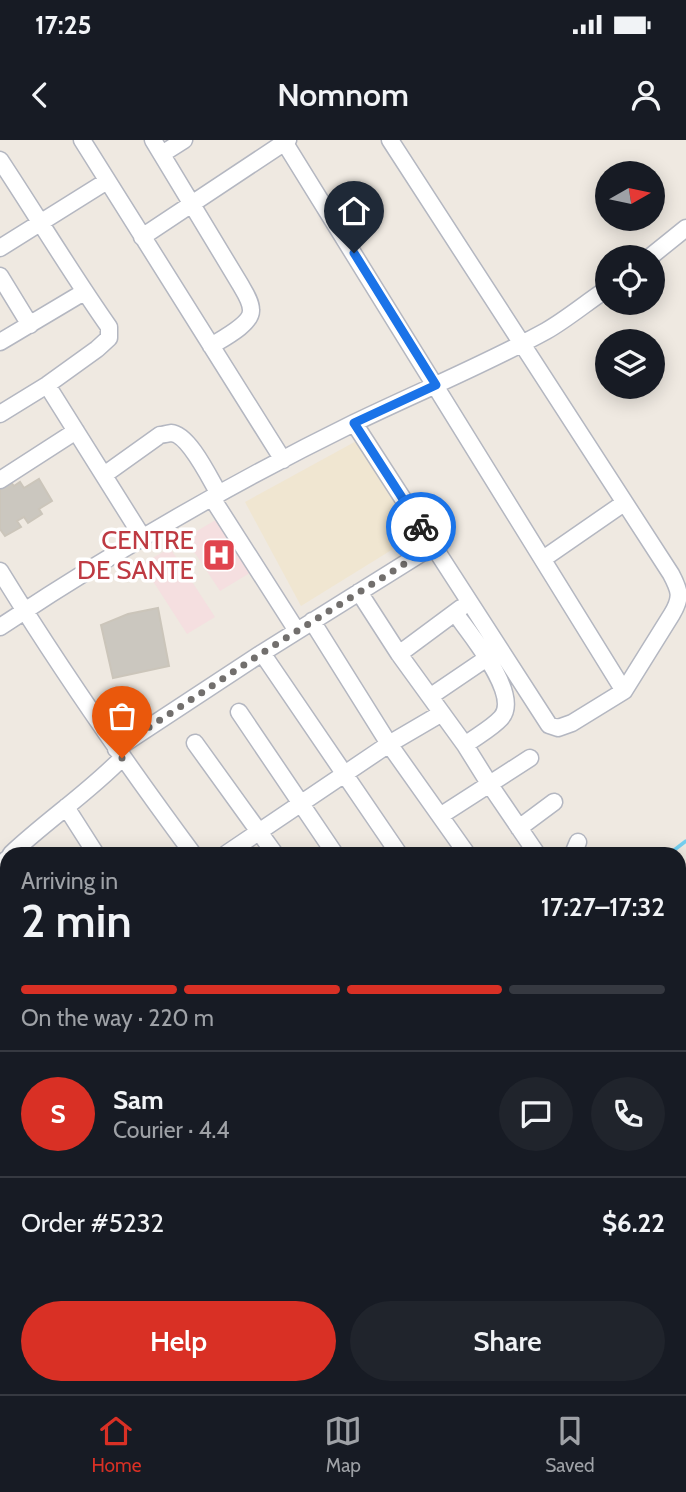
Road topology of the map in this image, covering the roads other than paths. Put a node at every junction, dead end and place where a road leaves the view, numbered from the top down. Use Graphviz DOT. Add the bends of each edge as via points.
graph roads {
  1 [pos="82,140"];
  2 [pos="153,140"];
  3 [pos="184,140"];
  4 [pos="390,140"];
  5 [pos="285,141"];
  6 [pos="162,154"];
  7 [pos="0,160"];
  8 [pos="107,181"];
  9 [pos="191,203"];
  10 [pos="41,223"];
  11 [pos="686,228"];
  12 [pos="142,237"];
  13 [pos="665,245"];
  14 [pos="0,248"];
  15 [pos="0,276"];
  16 [pos="84,292"];
  17 [pos="595,298"];
  18 [pos="30,325"];
  19 [pos="0,342"];
  20 [pos="521,344"];
  21 [pos="211,346"];
  22 [pos="47,385"];
  23 [pos="436,385"];
  24 [pos="0,414"];
  25 [pos="354,423"];
  26 [pos="76,431"];
  27 [pos="283,460"];
  28 [pos="104,475"];
  29 [pos="0,480"];
  30 [pos="216,496"];
  31 [pos="624,503"];
  32 [pos="143,538"];
  33 [pos="433,546"];
  34 [pos="543,559"];
  35 [pos="0,571"];
  36 [pos="359,592"];
  37 [pos="469,602"];
  38 [pos="24,611"];
  39 [pos="455,612"];
  40 [pos="312,621"];
  41 [pos="0,627"];
  42 [pos="297,631"];
  43 [pos="262,653"];
  44 [pos="399,654"];
  45 [pos="486,658"];
  46 [pos="624,691"];
  47 [pos="431,696"];
  48 [pos="239,712"];
  49 [pos="442,713"];
  50 [pos="195,743"];
  51 [pos="389,744"];
  52 [pos="466,744"];
  53 [pos="119,753"];
  54 [pos="530,758"];
  55 [pos="345,775"];
  56 [pos="490,785"];
  57 [pos="554,802"];
  58 [pos="301,804"];
  59 [pos="66,807"];
  60 [pos="440,816"];
  61 [pos="519,828"];
  62 [pos="259,831"];
  63 [pos="18,847"];
  64 [pos="92,847"];
  65 [pos="187,847"];
  66 [pos="236,847"];
  67 [pos="270,847"];
  68 [pos="330,847"];
  69 [pos="393,847"];
  70 [pos="457,847"];
  71 [pos="532,847"];
  1 -- 8 [label="street"];
  2 -- 6 [label="street"];
  3 -- 6 [label="street"];
  4 -- 20 [label="street"];
  5 -- 9 [label="street"];
  5 -- 23 [label="street"];
  6 -- 9 [label="street"];
  7 -- 10 [label="street"];
  8 -- 10 [label="street"];
  8 -- 12 [label="street"];
  9 -- 12 [label="street"];
  9 -- 21 [label="street" via="240,284 251,312 245,323"];
  10 -- 14 [label="street"];
  10 -- 16 [label="street"];
  11 -- 13 [label="street"];
  12 -- 21 [label="street"];
  15 -- 18 [label="street"];
  16 -- 18 [label="street"];
  16 -- 22 [label="street" via="109,327 109,338"];
  17 -- 20 [label="street"];
  18 -- 19 [label="street"];
  20 -- 23 [label="street"];
  20 -- 31 [label="street"];
  21 -- 27 [label="street"];
  22 -- 24 [label="street"];
  22 -- 26 [label="street"];
  23 -- 25 [label="street"];
  23 -- 34 [label="street"];
  25 -- 27 [label="street"];
  25 -- 33 [label="street"];
  26 -- 28 [label="street"];
  26 -- 29 [label="street"];
  27 -- 30 [label="street"];
  28 -- 30 [label="street" via="160,435 171,433 192,449"];
  28 -- 32 [label="street"];
  30 -- 32 [label="street"];
  30 -- 42 [label="street"];
  31 -- 34 [label="street"];
  31 -- 46 [label="street" via="679,590 678,604"];
  32 -- 38 [label="street"];
  33 -- 36 [label="street"];
  33 -- 37 [label="street"];
  34 -- 46 [label="street"];
  35 -- 38 [label="street"];
  36 -- 40 [label="street"];
  36 -- 44 [label="street"];
  37 -- 39 [label="street"];
  37 -- 46 [label="street" via="553,727 572,723"];
  38 -- 41 [label="street"];
  38 -- 53 [label="street"];
  39 -- 44 [label="street"];
  39 -- 45 [label="street"];
  40 -- 42 [label="street"];
  40 -- 51 [label="street"];
  42 -- 43 [label="street"];
  43 -- 53 [label="street"];
  43 -- 55 [label="street"];
  44 -- 47 [label="street"];
  45 -- 47 [label="street"];
  45 -- 52 [label="street" via="501,682 506,709"];
  47 -- 49 [label="street"];
  48 -- 58 [label="street"];
  49 -- 51 [label="street"];
  49 -- 52 [label="street"];
  50 -- 62 [label="street"];
  51 -- 55 [label="street"];
  51 -- 60 [label="street"];
  52 -- 56 [label="street"];
  53 -- 59 [label="street" via="106,774"];
  53 -- 65 [label="street"];
  54 -- 56 [label="street"];
  55 -- 58 [label="street"];
  55 -- 69 [label="street"];
  56 -- 60 [label="street"];
  56 -- 61 [label="street"];
  57 -- 61 [label="street"];
  58 -- 62 [label="street"];
  58 -- 68 [label="street"];
  59 -- 63 [label="street"];
  59 -- 64 [label="street"];
  60 -- 70 [label="street"];
  61 -- 71 [label="street"];
  62 -- 66 [label="street"];
  62 -- 67 [label="street"];
}
